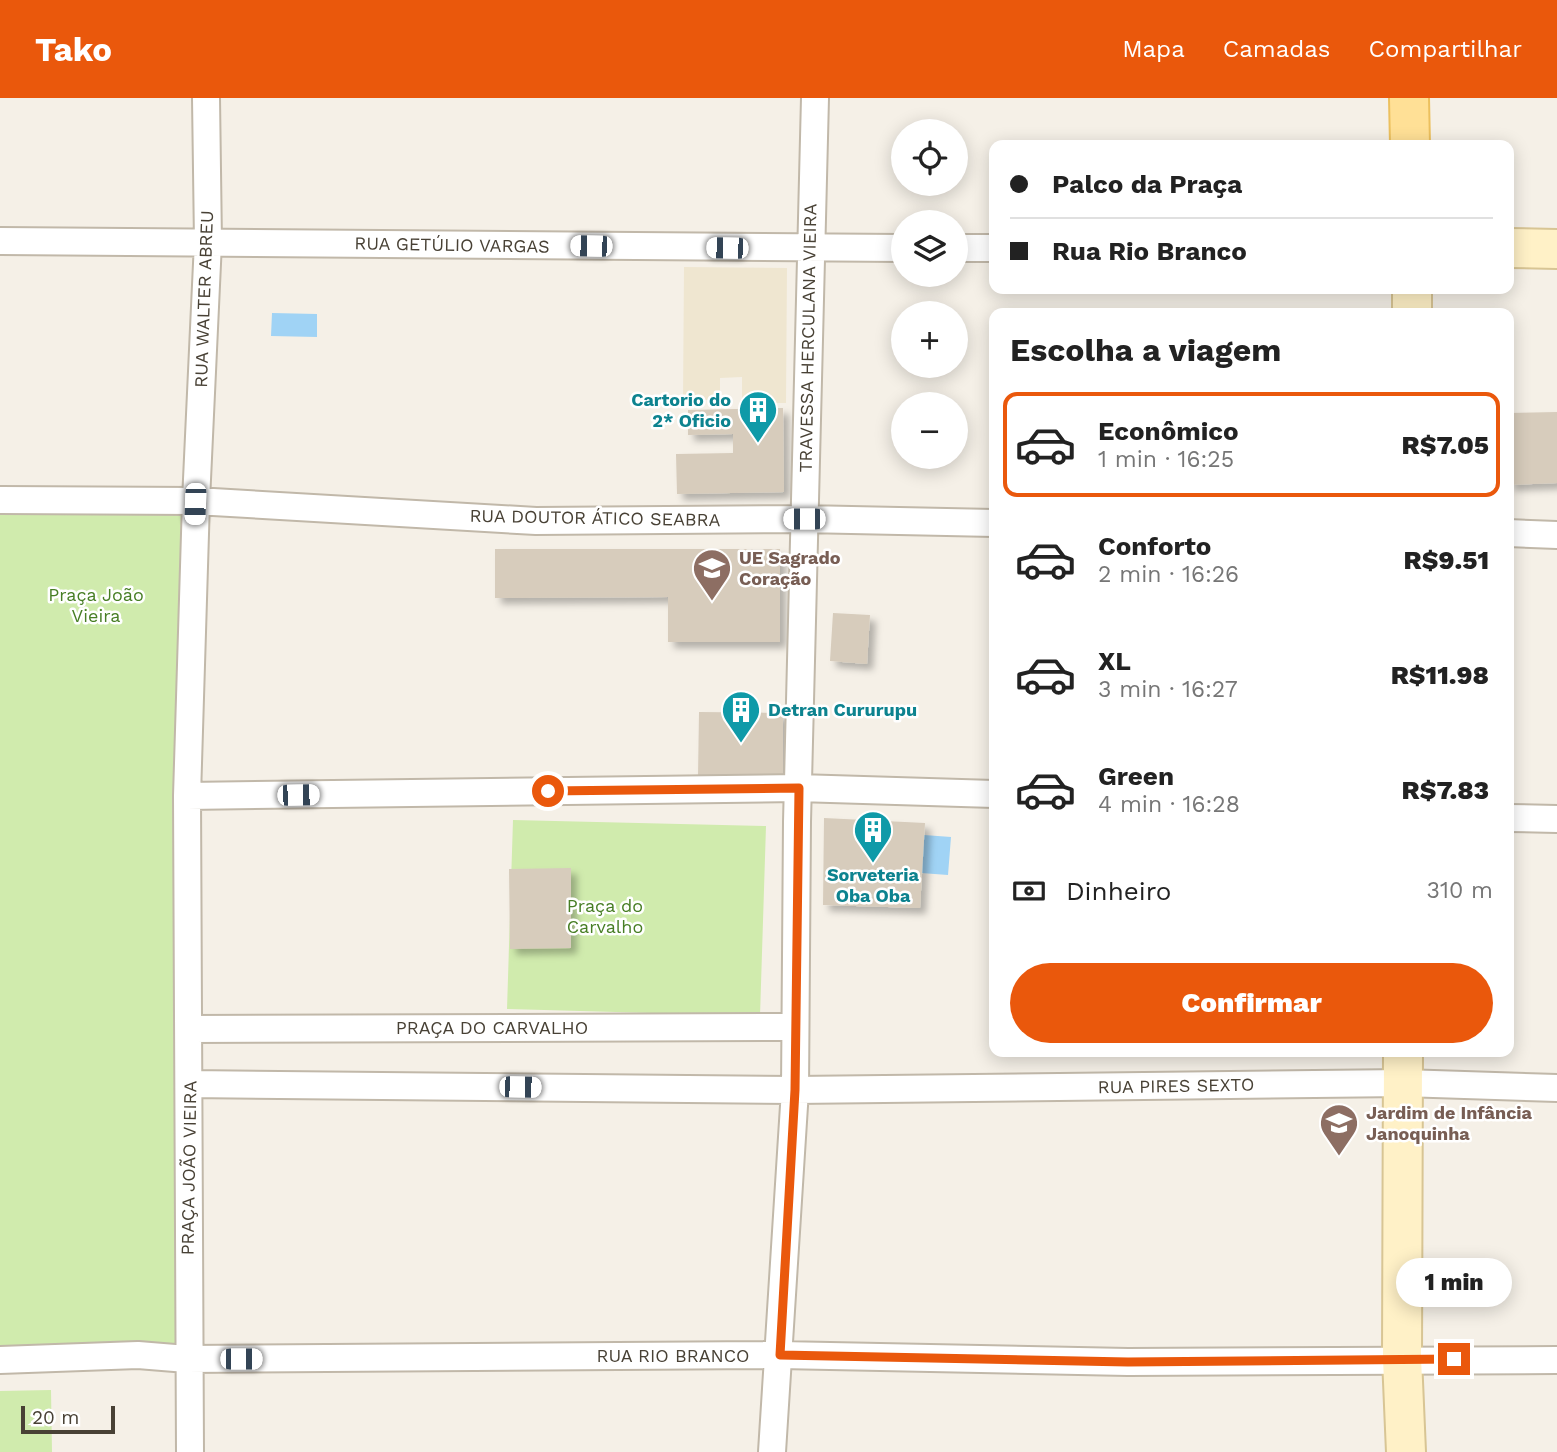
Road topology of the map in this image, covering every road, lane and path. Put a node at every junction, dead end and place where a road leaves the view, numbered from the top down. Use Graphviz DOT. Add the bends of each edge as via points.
graph roads {
  1 [pos="206,98"];
  2 [pos="816,98"];
  3 [pos="1409,98"];
  4 [pos="1410,140"];
  5 [pos="0,241"];
  6 [pos="208,242"];
  7 [pos="891,248"];
  8 [pos="968,248"];
  9 [pos="989,248"];
  10 [pos="1514,248"];
  11 [pos="810,249"];
  12 [pos="1557,249"];
  13 [pos="0,500"];
  14 [pos="196,501"];
  15 [pos="804,519"];
  16 [pos="989,523"];
  17 [pos="1514,533"];
  18 [pos="1557,535"];
  19 [pos="799,788"];
  20 [pos="989,794"];
  21 [pos="187,796"];
  22 [pos="1514,818"];
  23 [pos="1557,820"];
  24 [pos="795,1027"];
  25 [pos="190,1030"];
  26 [pos="1403,1067"];
  27 [pos="190,1084"];
  28 [pos="1557,1088"];
  29 [pos="795,1090"];
  30 [pos="780,1355"];
  31 [pos="187,1359"];
  32 [pos="1402,1359"];
  33 [pos="0,1360"];
  34 [pos="1557,1360"];
  35 [pos="190,1452"];
  36 [pos="772,1452"];
  37 [pos="1406,1452"];
  1 -- 6 [label="street, RUA WALTER ABREU"];
  2 -- 11 [label="street, TRAVESSA HERCULANA VIEIRA"];
  3 -- 4 [label="main road"];
  5 -- 6 [label="street, RUA GETÚLIO VARGAS"];
  6 -- 11 [label="street, RUA GETÚLIO VARGAS"];
  6 -- 14 [label="street, RUA WALTER ABREU"];
  7 -- 11 [label="street, RUA GETÚLIO VARGAS"];
  8 -- 9 [label="street"];
  10 -- 12 [label="street"];
  11 -- 15 [label="street, TRAVESSA HERCULANA VIEIRA"];
  13 -- 14 [label="street"];
  14 -- 15 [label="street, RUA DOUTOR ÁTICO SEABRA" via="536,521"];
  14 -- 21 [label="street, PRAÇA JOÃO VIEIRA"];
  15 -- 16 [label="street, RUA DOUTOR ÁTICO SEABRA"];
  15 -- 19 [label="street, TRAVESSA HERCULANA VIEIRA"];
  17 -- 18 [label="street"];
  19 -- 20 [label="street"];
  19 -- 21 [label="street"];
  19 -- 24 [label="street, TRAVESSA HERCULANA VIEIRA"];
  21 -- 25 [label="street, PRAÇA JOÃO VIEIRA"];
  22 -- 23 [label="street"];
  24 -- 25 [label="street, PRAÇA DO CARVALHO"];
  24 -- 29 [label="street, TRAVESSA HERCULANA VIEIRA"];
  25 -- 27 [label="street, PRAÇA JOÃO VIEIRA"];
  26 -- 28 [label="street, RUA PIRES SEXTO"];
  26 -- 29 [label="street, RUA PIRES SEXTO"];
  26 -- 32 [label="street"];
  27 -- 29 [label="street"];
  27 -- 31 [label="street, PRAÇA JOÃO VIEIRA"];
  29 -- 30 [label="street, TRAVESSA HERCULANA VIEIRA"];
  30 -- 31 [label="street, RUA RIO BRANCO"];
  30 -- 32 [label="street, RUA RIO BRANCO" via="1128,1362"];
  30 -- 36 [label="street, TRAVESSA HERCULANA VIEIRA"];
  31 -- 33 [label="street, RUA RIO BRANCO" via="138,1355"];
  31 -- 35 [label="street"];
  32 -- 34 [label="street, RUA RIO BRANCO"];
  32 -- 37 [label="street"];
}
